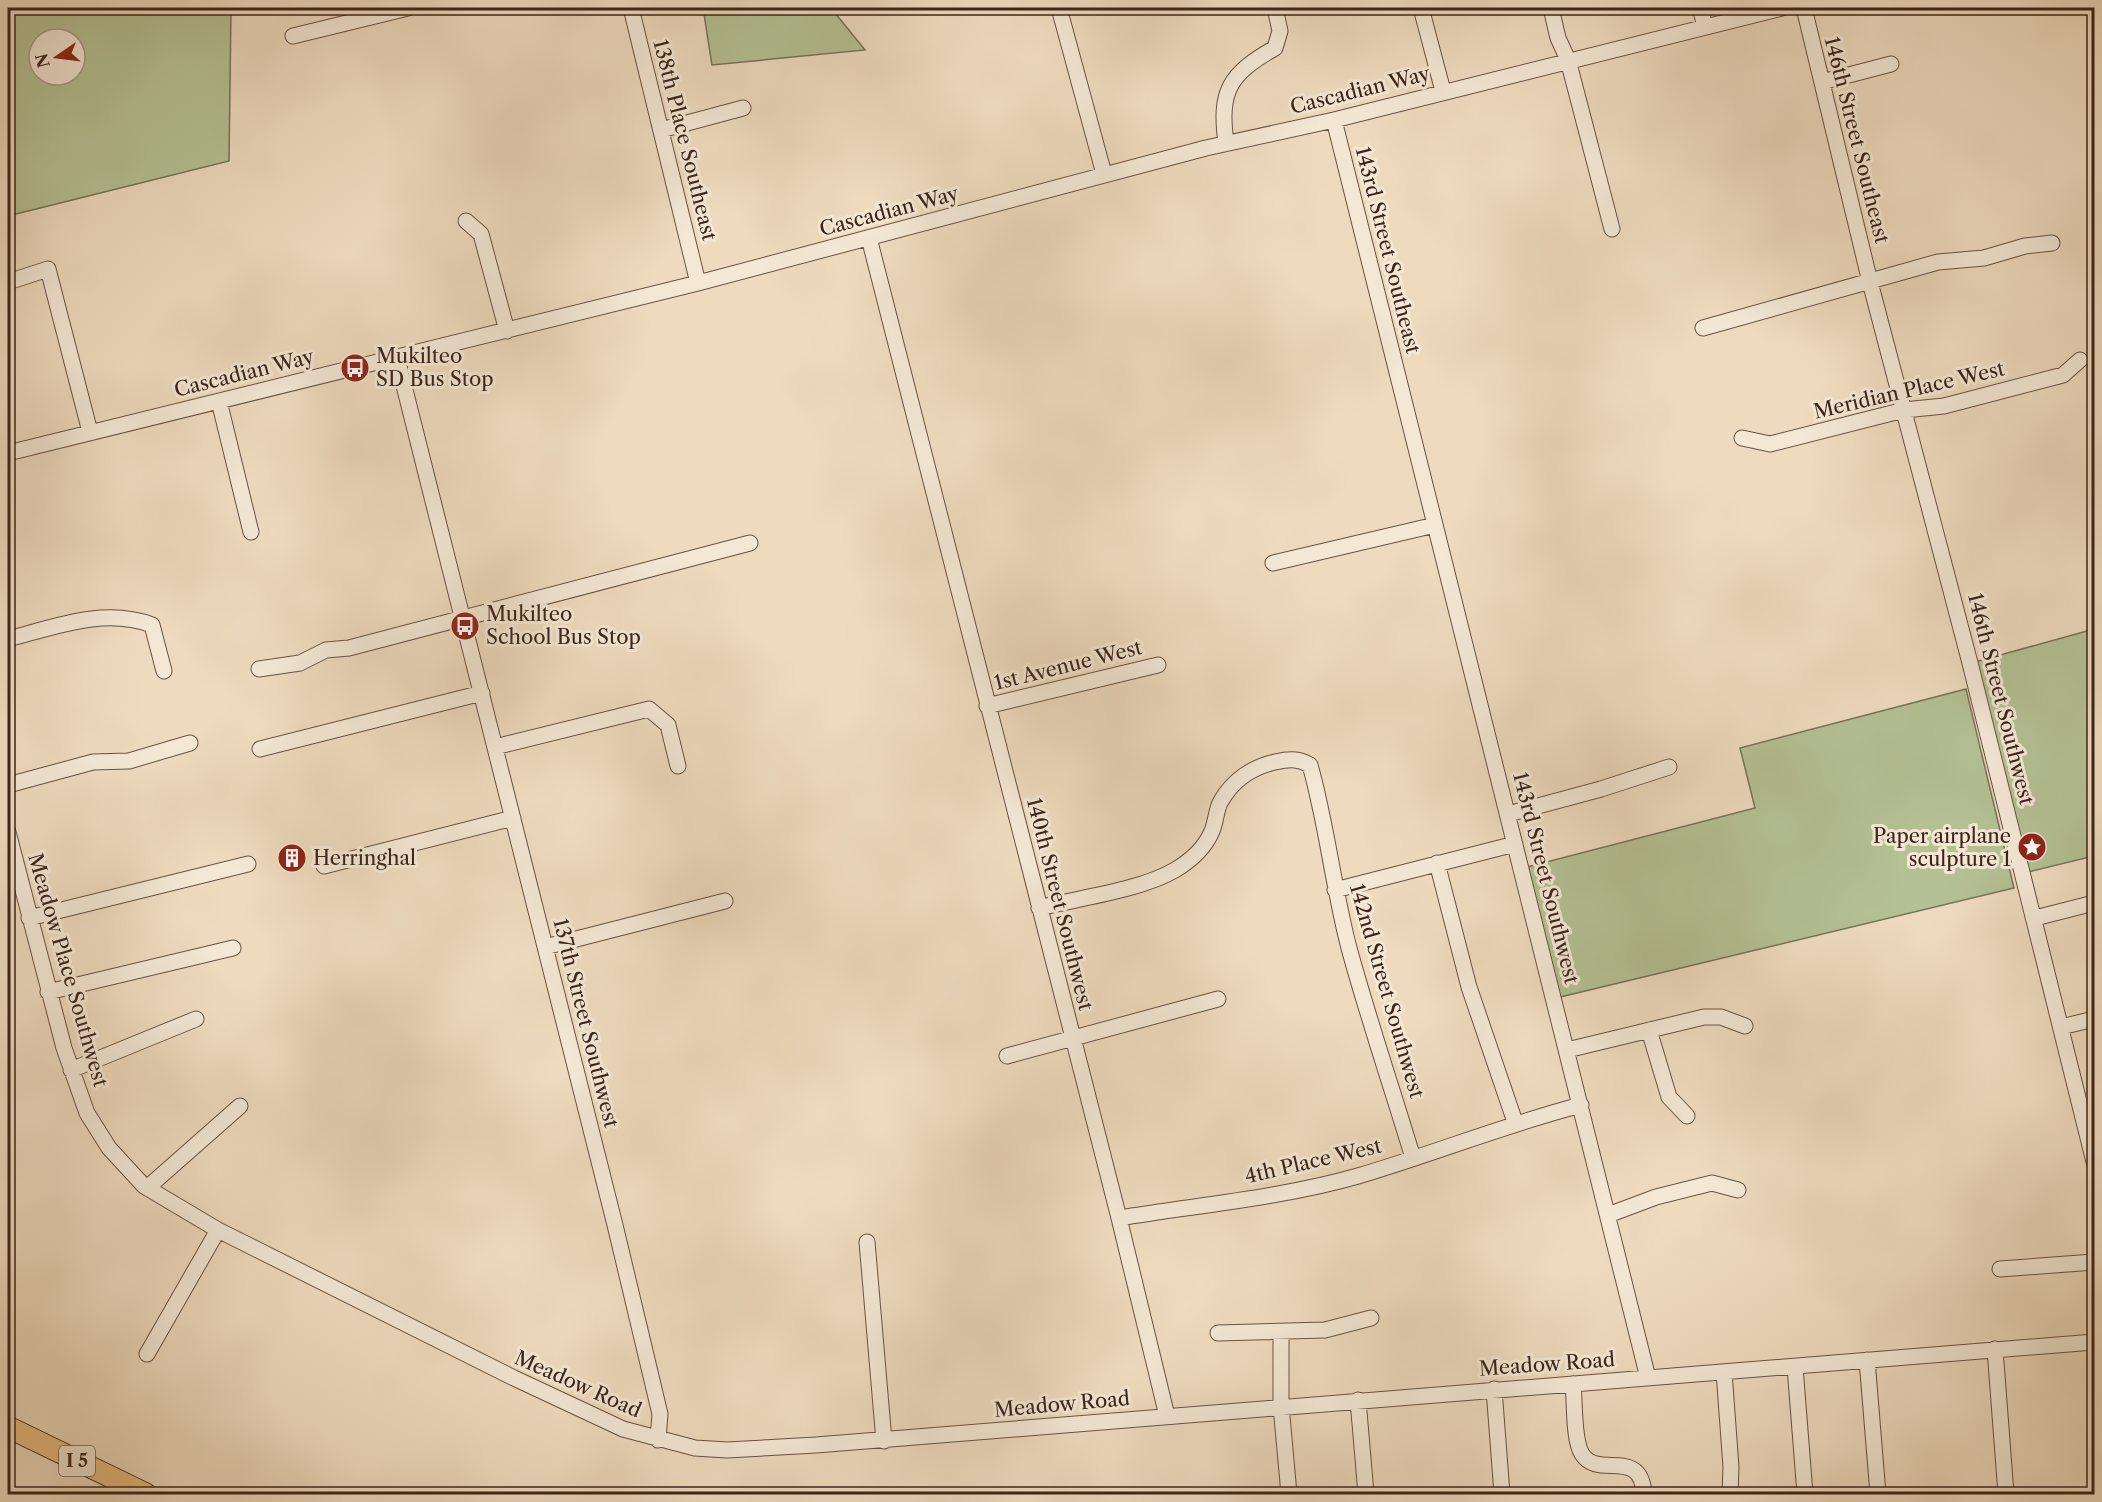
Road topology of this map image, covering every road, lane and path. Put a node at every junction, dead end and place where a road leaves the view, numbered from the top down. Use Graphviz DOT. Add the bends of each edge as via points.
graph roads {
  1 [pos="408,8"];
  2 [pos="631,8"];
  3 [pos="1061,8"];
  4 [pos="1275,8"];
  5 [pos="1421,8"];
  6 [pos="1551,8"];
  7 [pos="1700,8"];
  8 [pos="1782,8"];
  9 [pos="1804,8"];
  10 [pos="1763,9"];
  11 [pos="1705,26"];
  12 [pos="293,36"];
  13 [pos="1568,60"];
  14 [pos="1891,64"];
  15 [pos="1822,82"];
  16 [pos="1443,91"];
  17 [pos="743,108"];
  18 [pos="1335,120"];
  19 [pos="661,130"];
  20 [pos="1226,143"];
  21 [pos="1104,174"];
  22 [pos="466,221"];
  23 [pos="1612,229"];
  24 [pos="869,238"];
  25 [pos="2052,243"];
  26 [pos="8,282"];
  27 [pos="1870,282"];
  28 [pos="698,283"];
  29 [pos="1703,328"];
  30 [pos="507,331"];
  31 [pos="397,358"];
  32 [pos="2080,360"];
  33 [pos="1400,389"];
  34 [pos="219,401"];
  35 [pos="1904,410"];
  36 [pos="90,432"];
  37 [pos="1742,438"];
  38 [pos="8,453"];
  39 [pos="1435,525"];
  40 [pos="251,532"];
  41 [pos="750,543"];
  42 [pos="1273,563"];
  43 [pos="463,618"];
  44 [pos="8,639"];
  45 [pos="1158,665"];
  46 [pos="259,669"];
  47 [pos="164,671"];
  48 [pos="482,693"];
  49 [pos="987,706"];
  50 [pos="190,743"];
  51 [pos="495,747"];
  52 [pos="260,749"];
  53 [pos="678,766"];
  54 [pos="1669,767"];
  55 [pos="8,785"];
  56 [pos="1508,814"];
  57 [pos="513,818"];
  58 [pos="8,832"];
  59 [pos="1515,844"];
  60 [pos="1437,863"];
  61 [pos="248,864"];
  62 [pos="324,866"];
  63 [pos="1335,890"];
  64 [pos="725,901"];
  65 [pos="2094,903"];
  66 [pos="1039,908"];
  67 [pos="30,918"];
  68 [pos="2035,918"];
  69 [pos="545,947"];
  70 [pos="233,948"];
  71 [pos="48,992"];
  72 [pos="1218,999"];
  73 [pos="196,1019"];
  74 [pos="2094,1019"];
  75 [pos="1745,1026"];
  76 [pos="2061,1027"];
  77 [pos="1649,1030"];
  78 [pos="1073,1037"];
  79 [pos="1567,1050"];
  80 [pos="1007,1056"];
  81 [pos="71,1070"];
  82 [pos="1581,1105"];
  83 [pos="240,1106"];
  84 [pos="1687,1116"];
  85 [pos="1515,1122"];
  86 [pos="109,1148"];
  87 [pos="1413,1158"];
  88 [pos="2094,1162"];
  89 [pos="147,1188"];
  90 [pos="1738,1190"];
  91 [pos="1608,1215"];
  92 [pos="1119,1218"];
  93 [pos="218,1230"];
  94 [pos="867,1242"];
  95 [pos="2094,1262"];
  96 [pos="2000,1269"];
  97 [pos="1371,1318"];
  98 [pos="1281,1332"];
  99 [pos="1218,1333"];
  100 [pos="2094,1342"];
  101 [pos="1995,1349"];
  102 [pos="147,1354"];
  103 [pos="1868,1360"];
  104 [pos="1795,1366"];
  105 [pos="1724,1372"];
  106 [pos="1648,1378"];
  107 [pos="1573,1384"];
  108 [pos="1494,1389"];
  109 [pos="1358,1400"];
  110 [pos="1281,1406"];
  111 [pos="1167,1416"];
  112 [pos="8,1427"];
  113 [pos="658,1440"];
  114 [pos="884,1441"];
  115 [pos="146,1494"];
  116 [pos="1289,1494"];
  117 [pos="1366,1494"];
  118 [pos="1502,1494"];
  119 [pos="1644,1494"];
  120 [pos="1730,1494"];
  121 [pos="1805,1494"];
  122 [pos="1878,1494"];
  123 [pos="2006,1494"];
  1 -- 12 [label="street"];
  2 -- 19 [label="street, 138th Place Southeast"];
  3 -- 21 [label="street"];
  4 -- 20 [label="street" via="1280,31 1275,48 1247,63 1229,88 1222,112"];
  5 -- 16 [label="street"];
  6 -- 13 [label="street"];
  7 -- 11 [label="street"];
  8 -- 10 [label="street, Cascadian Way"];
  9 -- 15 [label="street, 146th Street Southeast"];
  10 -- 11 [label="street, Cascadian Way"];
  11 -- 13 [label="street, Cascadian Way"];
  13 -- 16 [label="street, Cascadian Way"];
  13 -- 23 [label="street"];
  14 -- 15 [label="street"];
  15 -- 27 [label="street, 146th Street Southeast"];
  16 -- 18 [label="street, Cascadian Way"];
  17 -- 19 [label="street"];
  18 -- 20 [label="street, Cascadian Way"];
  18 -- 33 [label="street, 143rd Street Southeast"];
  19 -- 28 [label="street, 138th Place Southeast"];
  20 -- 21 [label="street, Cascadian Way"];
  21 -- 24 [label="street, Cascadian Way"];
  22 -- 30 [label="street" via="481,234"];
  24 -- 28 [label="street, Cascadian Way"];
  24 -- 49 [label="street, 140th Street Southwest"];
  25 -- 27 [label="street" via="1984,258 1938,262"];
  26 -- 36 [label="street" via="48,269"];
  27 -- 29 [label="street"];
  27 -- 35 [label="street, 146th Street Southwest"];
  28 -- 30 [label="street, Cascadian Way"];
  30 -- 31 [label="street, Cascadian Way"];
  31 -- 34 [label="street, Cascadian Way"];
  31 -- 43 [label="street, 137th Street Southwest"];
  32 -- 35 [label="street, Meridian Place West" via="2063,375 1944,406"];
  33 -- 39 [label="street, 143rd Street Southwest"];
  34 -- 36 [label="street, Cascadian Way"];
  34 -- 40 [label="street"];
  35 -- 37 [label="street, Meridian Place West" via="1770,444"];
  35 -- 68 [label="street, 146th Street Southwest"];
  36 -- 38 [label="street, Cascadian Way"];
  39 -- 42 [label="street"];
  39 -- 56 [label="street, 143rd Street Southwest"];
  41 -- 43 [label="street"];
  43 -- 46 [label="street" via="349,648 326,650 300,663"];
  43 -- 48 [label="street, 137th Street Southwest"];
  44 -- 47 [label="street" via="91,618 124,617 152,625"];
  45 -- 49 [label="street, 1st Avenue West"];
  48 -- 51 [label="street, 137th Street Southwest"];
  48 -- 52 [label="street"];
  49 -- 66 [label="street, 140th Street Southwest"];
  50 -- 55 [label="street" via="129,761 93,762"];
  51 -- 53 [label="street" via="650,709 668,725"];
  51 -- 57 [label="street, 137th Street Southwest"];
  54 -- 56 [label="street"];
  56 -- 59 [label="street, 143rd Street Southwest"];
  57 -- 62 [label="street"];
  57 -- 69 [label="street, 137th Street Southwest"];
  58 -- 67 [label="street, Meadow Place Southwest"];
  59 -- 60 [label="street"];
  59 -- 79 [label="street, 143rd Street Southwest"];
  60 -- 63 [label="street"];
  60 -- 85 [label="street" via="1469,987"];
  61 -- 67 [label="street"];
  63 -- 66 [label="street, 142nd Street Southwest" via="1310,765 1288,759 1260,765 1240,778 1220,801 1212,832 1193,858 1175,870 1156,880"];
  63 -- 87 [label="street, 142nd Street Southwest"];
  64 -- 69 [label="street"];
  65 -- 68 [label="street"];
  66 -- 78 [label="street, 140th Street Southwest"];
  67 -- 71 [label="street, Meadow Place Southwest"];
  68 -- 76 [label="street, 146th Street Southwest"];
  69 -- 113 [label="street, 137th Street Southwest" via="660,1414"];
  70 -- 71 [label="street"];
  71 -- 81 [label="street, Meadow Place Southwest"];
  72 -- 78 [label="street"];
  73 -- 81 [label="street"];
  74 -- 76 [label="street"];
  75 -- 77 [label="street" via="1721,1017 1704,1017"];
  76 -- 88 [label="street, 146th Street Southwest"];
  77 -- 79 [label="street"];
  77 -- 84 [label="street" via="1669,1097"];
  78 -- 80 [label="street"];
  78 -- 92 [label="street, 140th Street Southwest"];
  79 -- 82 [label="street, 143rd Street Southwest"];
  81 -- 86 [label="street, Meadow Place Southwest" via="87,1113"];
  82 -- 85 [label="street, 4th Place West"];
  82 -- 91 [label="street, 143rd Street Southwest"];
  83 -- 89 [label="street"];
  85 -- 87 [label="street, 4th Place West"];
  86 -- 89 [label="street, Meadow Road"];
  87 -- 92 [label="street, 4th Place West" via="1356,1176 1280,1192"];
  89 -- 93 [label="street, Meadow Road"];
  90 -- 91 [label="street" via="1712,1183 1656,1197"];
  91 -- 106 [label="street, 143rd Street Southwest"];
  92 -- 111 [label="street, 140th Street Southwest"];
  93 -- 102 [label="street"];
  93 -- 113 [label="street, Meadow Road" via="555,1398 614,1426"];
  94 -- 114 [label="street"];
  95 -- 96 [label="street"];
  97 -- 98 [label="street" via="1325,1330"];
  98 -- 99 [label="street"];
  98 -- 110 [label="street"];
  100 -- 101 [label="street, Meadow Road"];
  101 -- 103 [label="street, Meadow Road"];
  101 -- 123 [label="street"];
  103 -- 104 [label="street, Meadow Road"];
  103 -- 122 [label="street"];
  104 -- 105 [label="street, Meadow Road"];
  104 -- 121 [label="street"];
  105 -- 106 [label="street, Meadow Road"];
  105 -- 120 [label="street"];
  106 -- 107 [label="street, Meadow Road"];
  107 -- 108 [label="street, Meadow Road"];
  107 -- 119 [label="street" via="1580,1452 1596,1465 1628,1466 1637,1473"];
  108 -- 109 [label="street, Meadow Road"];
  108 -- 118 [label="street"];
  109 -- 110 [label="street, Meadow Road"];
  109 -- 117 [label="street"];
  110 -- 111 [label="street, Meadow Road"];
  110 -- 116 [label="street"];
  111 -- 114 [label="street, Meadow Road"];
  112 -- 115 [label="highway, I 5"];
  113 -- 114 [label="street, Meadow Road" via="727,1450"];
}
